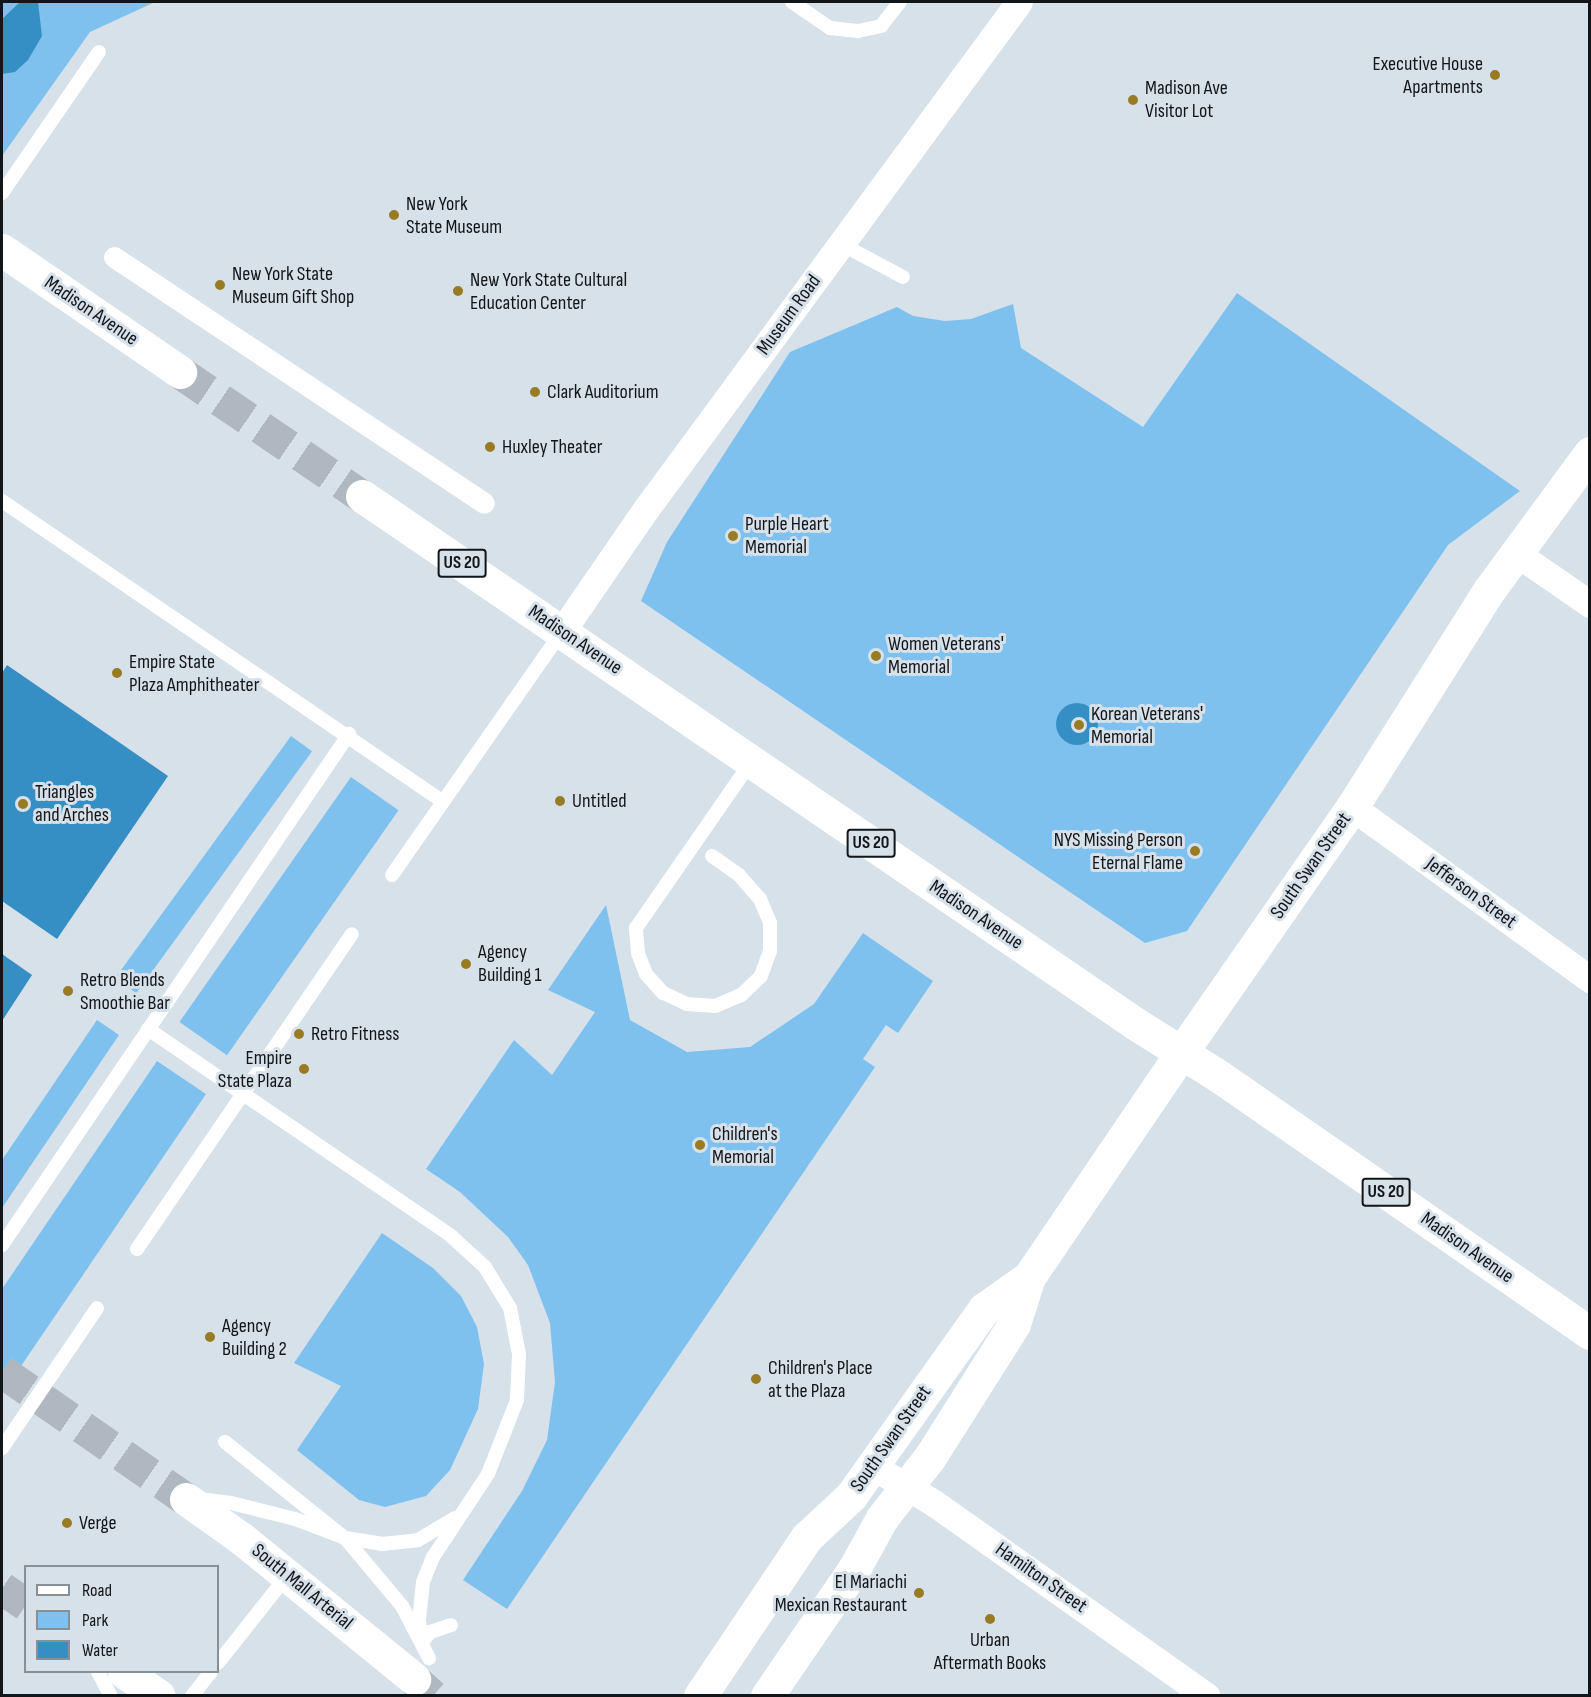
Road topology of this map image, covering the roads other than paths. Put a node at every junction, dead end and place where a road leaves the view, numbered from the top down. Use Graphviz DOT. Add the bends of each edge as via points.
graph roads {
  1 [pos="792,2"];
  2 [pos="900,2"];
  3 [pos="1019,2"];
  4 [pos="99,52"];
  5 [pos="2,193"];
  6 [pos="841,244"];
  7 [pos="2,250"];
  8 [pos="114,257"];
  9 [pos="903,277"];
  10 [pos="180,372"];
  11 [pos="1590,453"];
  12 [pos="362,496"];
  13 [pos="2,501"];
  14 [pos="484,503"];
  15 [pos="1516,553"];
  16 [pos="1590,604"];
  17 [pos="562,631"];
  18 [pos="349,734"];
  19 [pos="752,762"];
  20 [pos="442,801"];
  21 [pos="1352,807"];
  22 [pos="712,856"];
  23 [pos="392,875"];
  24 [pos="352,933"];
  25 [pos="1590,979"];
  26 [pos="148,1029"];
  27 [pos="1181,1053"];
  28 [pos="242,1095"];
  29 [pos="2,1245"];
  30 [pos="137,1249"];
  31 [pos="1029,1277"];
  32 [pos="97,1308"];
  33 [pos="1590,1334"];
  34 [pos="225,1442"];
  35 [pos="2,1448"];
  36 [pos="872,1466"];
  37 [pos="488,1474"];
  38 [pos="907,1487"];
  39 [pos="186,1499"];
  40 [pos="345,1538"];
  41 [pos="287,1575"];
  42 [pos="451,1625"];
  43 [pos="422,1642"];
  44 [pos="219,1663"];
  45 [pos="421,1669"];
  46 [pos="99,1673"];
  47 [pos="127,1673"];
  48 [pos="209,1673"];
  49 [pos="111,1695"];
  50 [pos="159,1695"];
  51 [pos="192,1695"];
  52 [pos="700,1695"];
  53 [pos="767,1695"];
  54 [pos="1207,1695"];
  1 -- 2 [label="lane" via="830,28 858,31 880,26"];
  3 -- 6 [label="street, Museum Road"];
  4 -- 5 [label="lane"];
  6 -- 9 [label="lane"];
  6 -- 17 [label="street, Museum Road" via="646,509"];
  7 -- 10 [label="main road, Madison Avenue"];
  8 -- 14 [label="street"];
  11 -- 15 [label="main road, South Swan Street"];
  12 -- 17 [label="main road, Madison Avenue / US 20"];
  13 -- 18 [label="lane"];
  15 -- 16 [label="street"];
  15 -- 21 [label="main road, South Swan Street"];
  17 -- 19 [label="main road, Madison Avenue / US 20"];
  17 -- 20 [label="lane"];
  18 -- 20 [label="lane"];
  18 -- 26 [label="lane"];
  19 -- 22 [label="lane" via="636,928 638,953 646,974 663,993 687,1004 714,1006 741,995 761,976 770,951 770,923 760,899 739,875"];
  19 -- 27 [label="main road, Madison Avenue / US 20"];
  20 -- 23 [label="lane"];
  21 -- 25 [label="street, Jefferson Street"];
  21 -- 27 [label="main road, South Swan Street"];
  24 -- 28 [label="lane"];
  26 -- 28 [label="lane"];
  26 -- 29 [label="lane"];
  27 -- 31 [label="main road, South Swan Street"];
  27 -- 33 [label="main road, Madison Avenue / US 20"];
  28 -- 30 [label="lane"];
  28 -- 37 [label="lane" via="451,1236 485,1267 499,1288 516,1332 519,1376 510,1423"];
  31 -- 36 [label="main road, South Swan Street" via="984,1309"];
  31 -- 38 [label="main road, South Swan Street" via="1014,1324"];
  32 -- 35 [label="lane"];
  34 -- 40 [label="lane"];
  36 -- 38 [label="street, Hamilton Street"];
  36 -- 52 [label="main road, South Swan Street" via="851,1496 806,1538"];
  37 -- 40 [label="lane" via="455,1518 439,1531 400,1544"];
  37 -- 43 [label="lane" via="433,1557 420,1602"];
  38 -- 53 [label="main road, South Swan Street" via="882,1518 854,1569"];
  38 -- 54 [label="street, Hamilton Street"];
  39 -- 40 [label="lane" via="231,1503 295,1519"];
  39 -- 41 [label="main road, South Mall Arterial"];
  40 -- 43 [label="lane" via="396,1598"];
  41 -- 44 [label="lane"];
  41 -- 45 [label="main road, South Mall Arterial"];
  42 -- 43 [label="lane" via="430,1632"];
  43 -- 45 [label="lane"];
  46 -- 49 [label="lane"];
  47 -- 50 [label="main road"];
  48 -- 51 [label="lane"];
}
